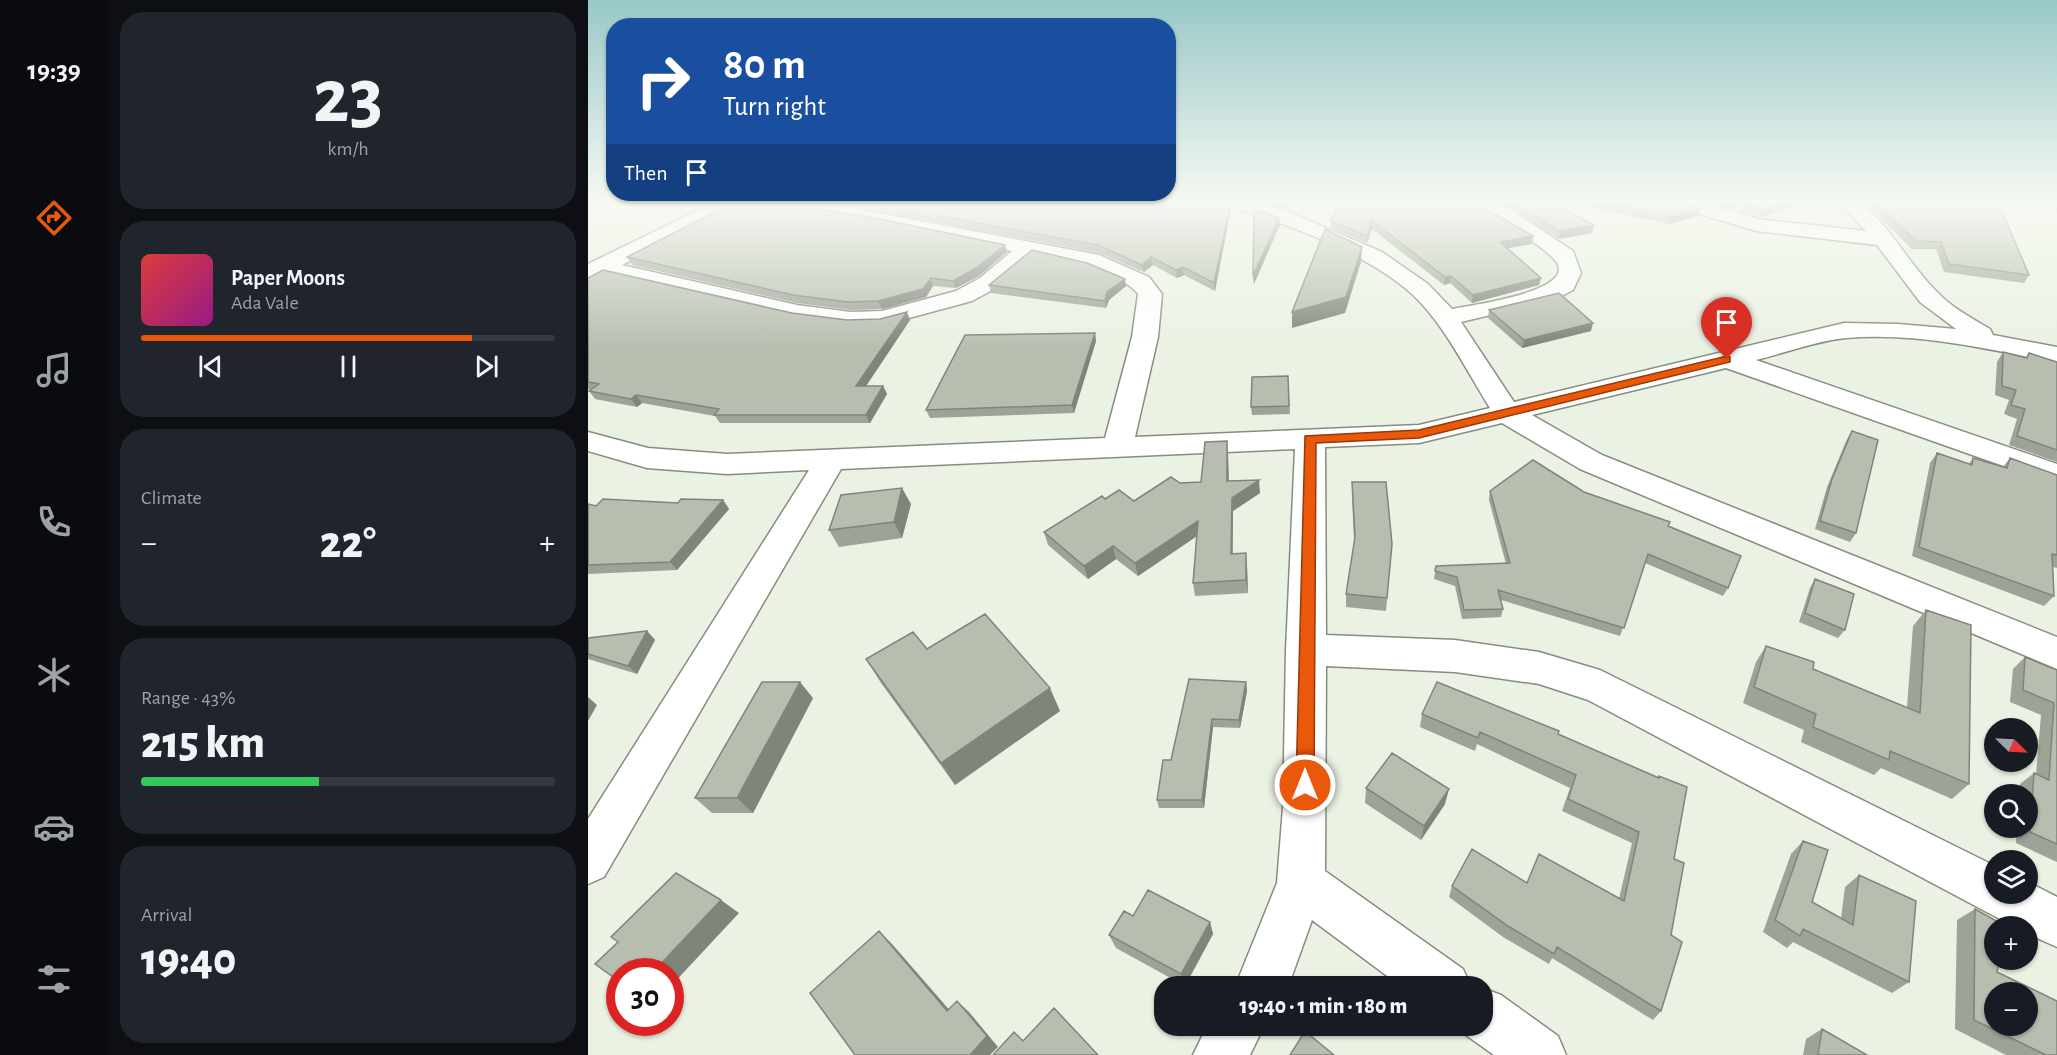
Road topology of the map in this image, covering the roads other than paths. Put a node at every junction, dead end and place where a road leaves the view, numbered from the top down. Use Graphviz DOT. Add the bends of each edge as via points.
graph roads {
  1 [pos="631,251"];
  2 [pos="1025,251"];
  3 [pos="1046,251"];
  4 [pos="1361,251"];
  5 [pos="1557,251"];
  6 [pos="1893,251"];
  7 [pos="594,270"];
  8 [pos="1446,318"];
  9 [pos="1996,343"];
  10 [pos="2057,355"];
  11 [pos="1727,359"];
  12 [pos="1509,414"];
  13 [pos="1310,439"];
  14 [pos="588,441"];
  15 [pos="1118,447"];
  16 [pos="832,458"];
  17 [pos="2057,475"];
  18 [pos="1305,650"];
  19 [pos="2057,653"];
  20 [pos="588,861"];
  21 [pos="1301,883"];
  22 [pos="1984,885"];
  23 [pos="2020,904"];
  24 [pos="2057,923"];
  25 [pos="1267,976"];
  26 [pos="1430,976"];
  27 [pos="1493,1022"];
  28 [pos="1231,1036"];
  29 [pos="1220,1055"];
  30 [pos="1539,1055"];
  1 -- 7 [label="street"];
  2 -- 7 [label="street" via="988,283 964,296 883,318 851,319 797,312"];
  3 -- 15 [label="street" via="1120,270 1141,282 1150,294 1145,337"];
  4 -- 8 [label="street" via="1420,289"];
  5 -- 8 [label="street" via="1564,256 1570,273 1565,285 1546,295"];
  6 -- 9 [label="street" via="1924,292 1950,315"];
  8 -- 12 [label="street"];
  9 -- 10 [label="street"];
  9 -- 11 [label="street" via="1935,332 1844,331"];
  11 -- 12 [label="street"];
  11 -- 17 [label="street"];
  12 -- 13 [label="street" via="1419,434"];
  12 -- 19 [label="street" via="1602,467"];
  13 -- 15 [label="street"];
  13 -- 18 [label="street"];
  14 -- 16 [label="street" via="647,458 715,463"];
  15 -- 16 [label="street"];
  16 -- 20 [label="street"];
  18 -- 21 [label="street"];
  18 -- 22 [label="street" via="1455,656 1539,668 1600,687"];
  21 -- 25 [label="street"];
  21 -- 26 [label="street"];
  23 -- 24 [label="street"];
  27 -- 30 [label="street"];
  28 -- 29 [label="street"];
}
